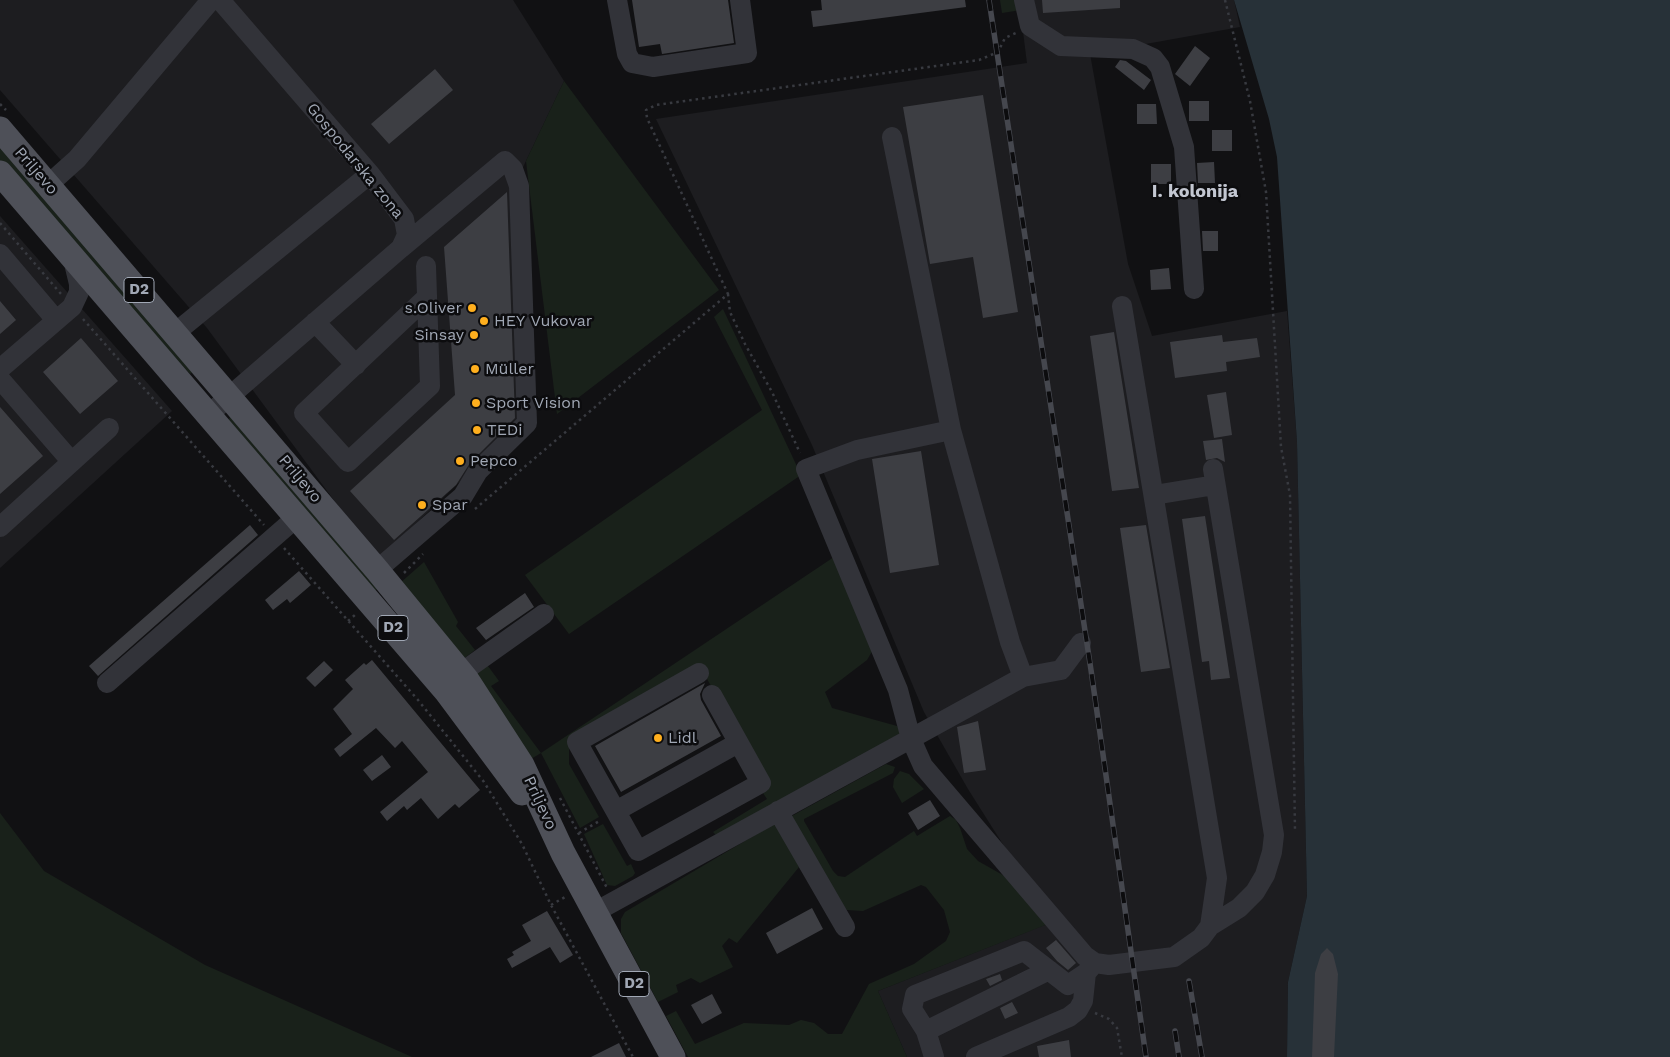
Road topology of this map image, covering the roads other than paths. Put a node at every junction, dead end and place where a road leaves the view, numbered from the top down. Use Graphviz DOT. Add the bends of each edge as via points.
graph roads {
  1 [pos="212,0"];
  2 [pos="220,0"];
  3 [pos="617,0"];
  4 [pos="740,0"];
  5 [pos="1025,8"];
  6 [pos="0,129"];
  7 [pos="892,137"];
  8 [pos="0,173"];
  9 [pos="370,174"];
  10 [pos="48,185"];
  11 [pos="401,248"];
  12 [pos="0,254"];
  13 [pos="73,258"];
  14 [pos="426,266"];
  15 [pos="1194,289"];
  16 [pos="426,298"];
  17 [pos="1122,306"];
  18 [pos="72,307"];
  19 [pos="122,315"];
  20 [pos="56,320"];
  21 [pos="315,322"];
  22 [pos="175,333"];
  23 [pos="356,365"];
  24 [pos="0,369"];
  25 [pos="0,379"];
  26 [pos="229,396"];
  27 [pos="208,415"];
  28 [pos="109,428"];
  29 [pos="951,430"];
  30 [pos="71,461"];
  31 [pos="1154,495"];
  32 [pos="297,517"];
  33 [pos="0,527"];
  34 [pos="384,577"];
  35 [pos="544,614"];
  36 [pos="1081,643"];
  37 [pos="461,673"];
  38 [pos="699,673"];
  39 [pos="1023,677"];
  40 [pos="107,683"];
  41 [pos="712,695"];
  42 [pos="911,739"];
  43 [pos="738,742"];
  44 [pos="616,811"];
  45 [pos="778,811"];
  46 [pos="696,819"];
  47 [pos="712,847"];
  48 [pos="563,853"];
  49 [pos="595,912"];
  50 [pos="1210,926"];
  51 [pos="845,927"];
  52 [pos="1091,968"];
  53 [pos="1049,970"];
  54 [pos="926,1031"];
  55 [pos="673,1057"];
  56 [pos="934,1057"];
  57 [pos="976,1057"];
  1 -- 10 [label="street" via="78,159"];
  2 -- 9 [label="street, Gospodarska zona"];
  3 -- 4 [label="street" via="627,54 632,63 653,67 747,53"];
  5 -- 15 [label="street" via="1030,26 1061,46 1132,49 1153,58 1160,67 1184,147"];
  6 -- 10 [label="main road, Priljevo / D2"];
  7 -- 29 [label="street"];
  8 -- 13 [label="main road, Priljevo / D2"];
  9 -- 11 [label="street, Gospodarska zona" via="404,219 407,234"];
  9 -- 22 [label="street"];
  10 -- 22 [label="main road, Priljevo / D2"];
  11 -- 21 [label="street"];
  11 -- 34 [label="street" via="505,161 513,169 519,186 527,423 478,471 463,496"];
  12 -- 20 [label="street"];
  13 -- 18 [label="street" via="79,292"];
  13 -- 19 [label="main road, Priljevo / D2"];
  14 -- 16 [label="street"];
  16 -- 23 [label="street"];
  16 -- 23 [label="street" via="430,386 348,462 304,413"];
  17 -- 31 [label="street"];
  18 -- 19 [label="street" via="93,304 108,307"];
  18 -- 20 [label="street"];
  19 -- 27 [label="main road, Priljevo / D2"];
  20 -- 24 [label="street"];
  21 -- 23 [label="street"];
  21 -- 26 [label="street"];
  22 -- 26 [label="main road, Priljevo / D2"];
  25 -- 30 [label="street"];
  26 -- 27 [label="street"];
  26 -- 34 [label="main road, Priljevo / D2"];
  27 -- 32 [label="main road, Priljevo / D2"];
  28 -- 30 [label="street"];
  29 -- 39 [label="street" via="1010,642"];
  29 -- 42 [label="street" via="857,450 806,469 898,690"];
  30 -- 33 [label="street"];
  31 -- 50 [label="street" via="1217,878"];
  31 -- 50 [label="street" via="1214,477 1274,835 1265,875 1255,892 1239,908"];
  32 -- 40 [label="street"];
  32 -- 48 [label="main road, Priljevo / D2" via="468,719"];
  34 -- 37 [label="main road, Priljevo / D2"];
  35 -- 37 [label="street"];
  36 -- 39 [label="street" via="1061,670"];
  37 -- 48 [label="main road, Priljevo / D2" via="522,765"];
  38 -- 44 [label="street" via="577,742"];
  39 -- 42 [label="street"];
  41 -- 43 [label="street"];
  42 -- 45 [label="street"];
  42 -- 52 [label="street" via="923,766 1085,956"];
  43 -- 44 [label="street"];
  43 -- 46 [label="street" via="761,783"];
  44 -- 46 [label="street" via="638,851"];
  45 -- 47 [label="street"];
  45 -- 51 [label="street"];
  46 -- 47 [label="street"];
  47 -- 49 [label="street"];
  48 -- 49 [label="main road, Priljevo / D2"];
  49 -- 55 [label="main road, Priljevo / D2"];
  50 -- 52 [label="street" via="1201,938 1174,957"];
  52 -- 53 [label="street" via="1068,985"];
  52 -- 57 [label="street" via="1083,1001 1069,1017"];
  53 -- 54 [label="street"];
  53 -- 54 [label="street" via="1024,951 915,995 912,1009"];
  54 -- 56 [label="street"];
}
